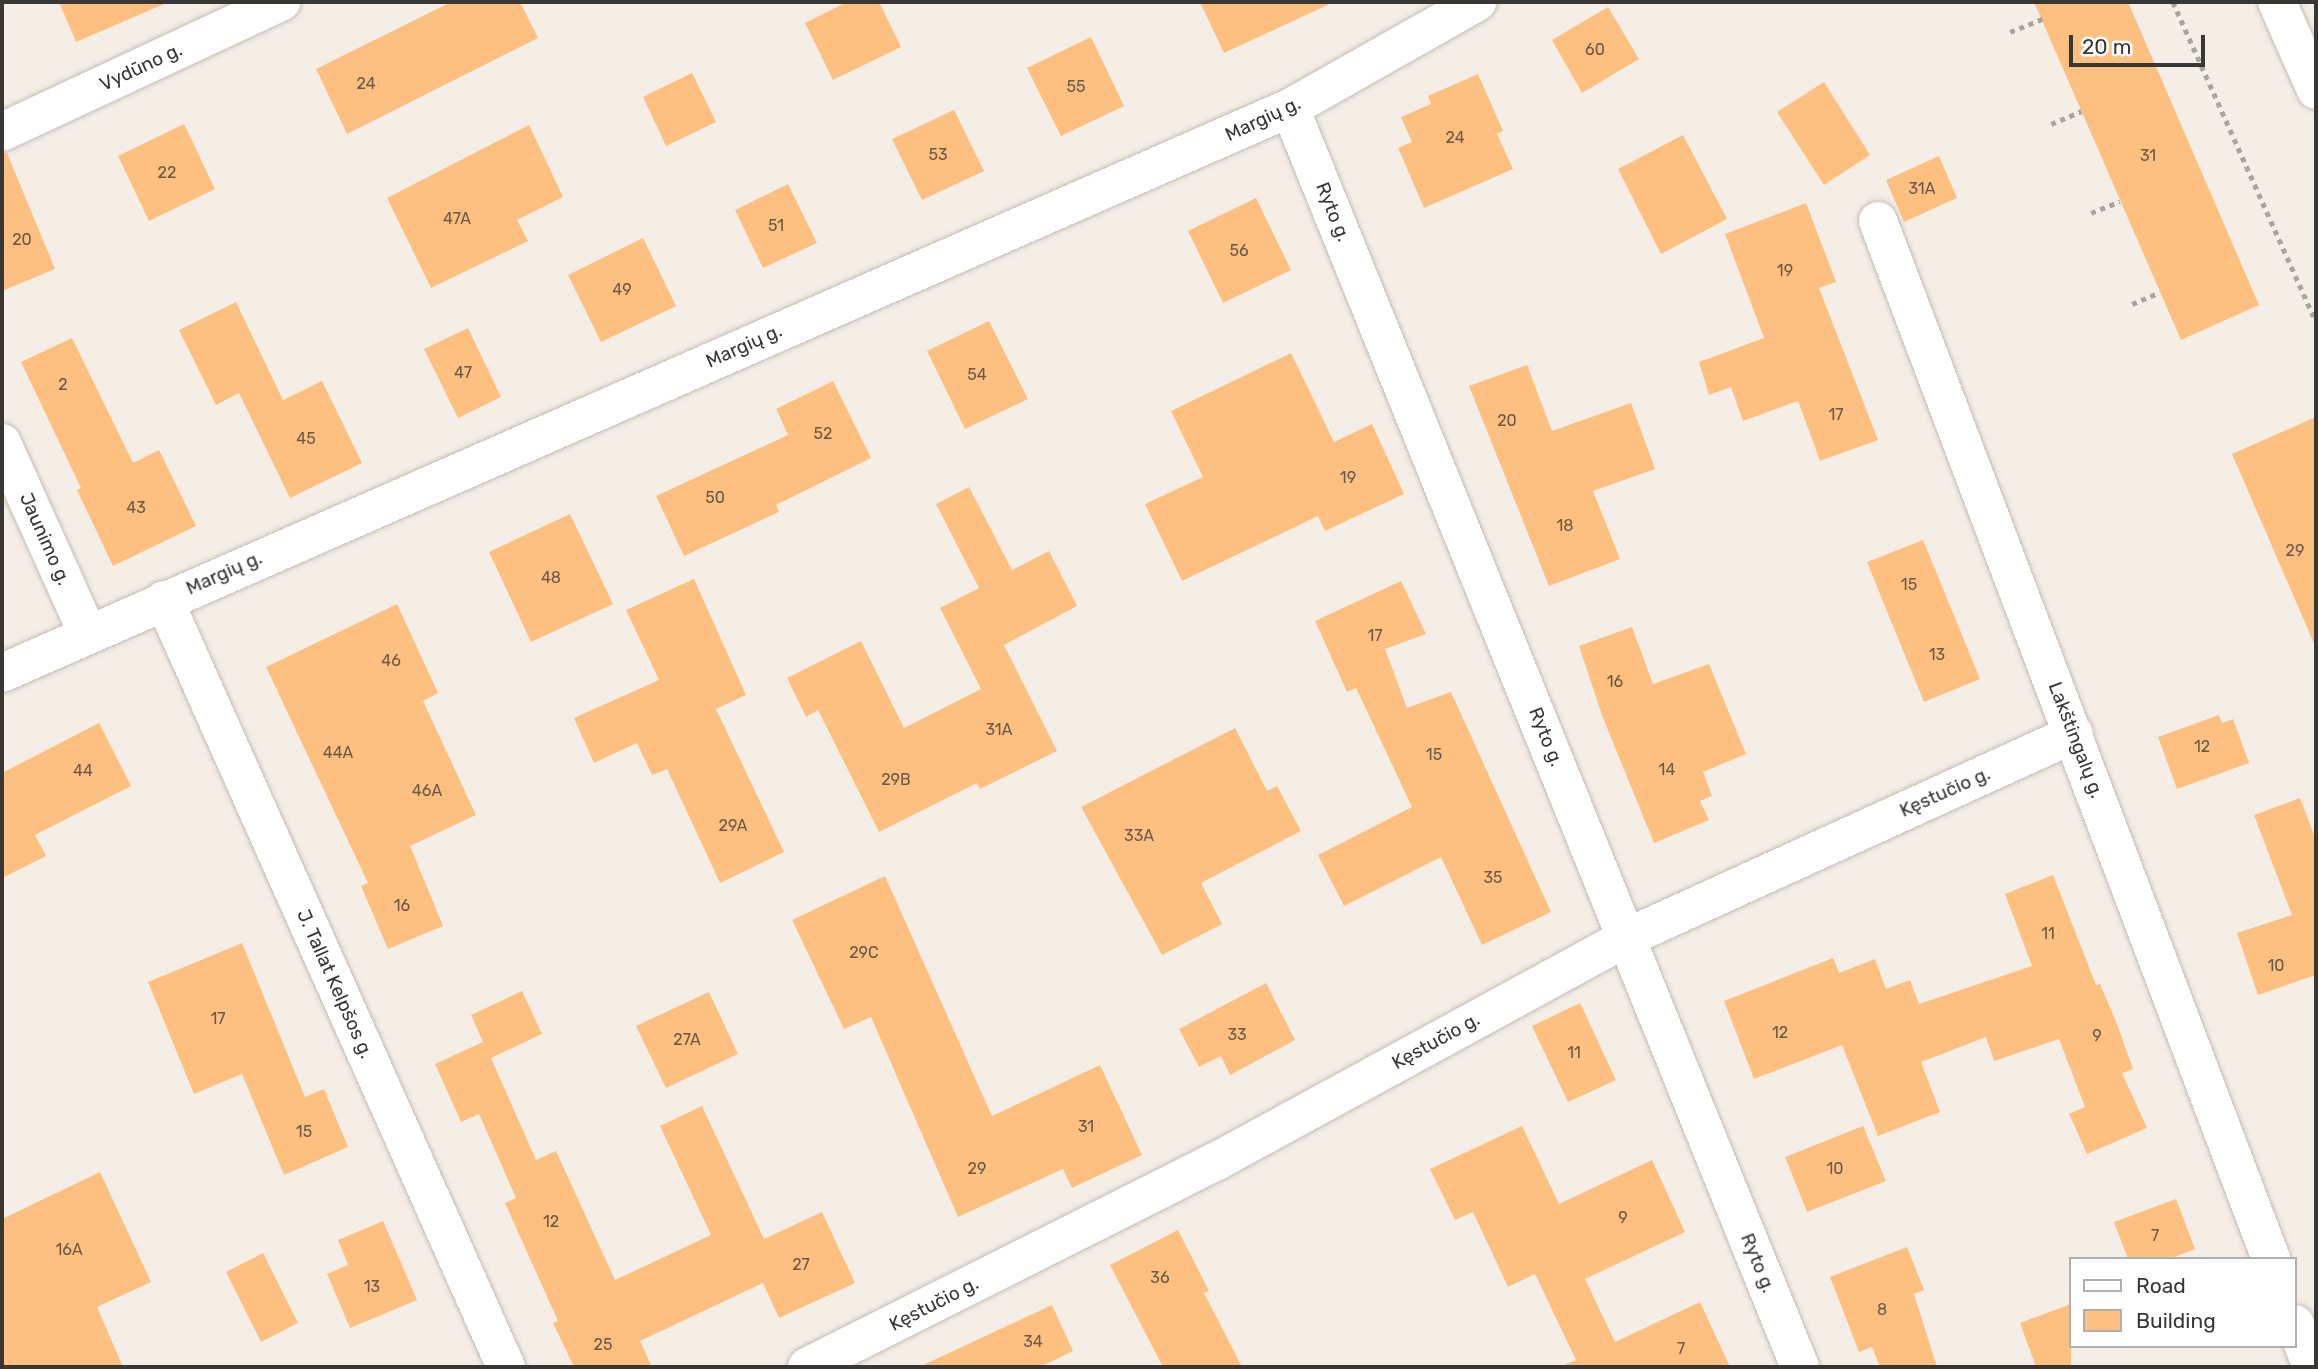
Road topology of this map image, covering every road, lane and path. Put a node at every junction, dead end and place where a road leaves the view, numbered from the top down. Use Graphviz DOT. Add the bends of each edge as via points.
graph roads {
  1 [pos="281,2"];
  2 [pos="1477,2"];
  3 [pos="2173,2"];
  4 [pos="2277,2"];
  5 [pos="2042,19"];
  6 [pos="2010,32"];
  7 [pos="2316,90"];
  8 [pos="1290,108"];
  9 [pos="2081,111"];
  10 [pos="2051,124"];
  11 [pos="2,132"];
  12 [pos="2120,201"];
  13 [pos="2091,213"];
  14 [pos="1878,221"];
  15 [pos="2160,292"];
  16 [pos="2132,304"];
  17 [pos="2316,321"];
  18 [pos="2,443"];
  19 [pos="164,600"];
  20 [pos="88,634"];
  21 [pos="2,673"];
  22 [pos="2074,734"];
  23 [pos="1628,937"];
  24 [pos="2270,1257"];
  25 [pos="2297,1329"];
  26 [pos="506,1367"];
  27 [pos="807,1367"];
  28 [pos="1800,1367"];
  29 [pos="2312,1367"];
  1 -- 11 [label="street, Vydūno g."];
  2 -- 8 [label="street, Margių g."];
  3 -- 17 [label="path"];
  4 -- 7 [label="street"];
  5 -- 6 [label="path"];
  8 -- 19 [label="street, Margių g."];
  8 -- 23 [label="street, Ryto g."];
  9 -- 10 [label="path"];
  12 -- 13 [label="path"];
  14 -- 22 [label="street, Lakštingalų g."];
  15 -- 16 [label="path"];
  18 -- 20 [label="street, Jaunimo g."];
  19 -- 20 [label="street, Margių g."];
  19 -- 26 [label="street, J. Tallat Kelpšos g."];
  20 -- 21 [label="street, Margių g."];
  22 -- 23 [label="street, Kęstučio g."];
  22 -- 24 [label="street, Lakštingalų g."];
  23 -- 27 [label="street, Kęstučio g." via="1217,1161"];
  23 -- 28 [label="street, Ryto g."];
  25 -- 29 [label="street"];
}
